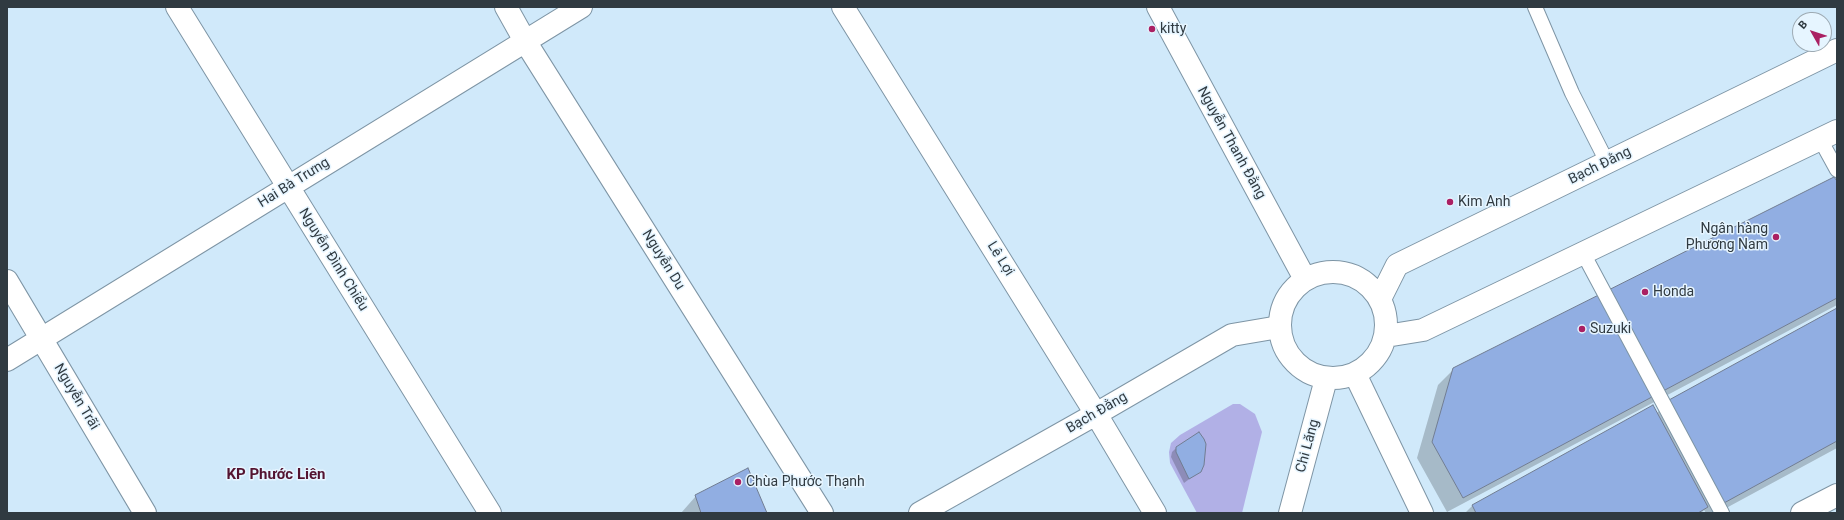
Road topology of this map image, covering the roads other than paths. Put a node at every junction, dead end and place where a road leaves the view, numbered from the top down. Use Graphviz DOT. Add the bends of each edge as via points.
graph roads {
  1 [pos="177,7"];
  2 [pos="506,7"];
  3 [pos="582,7"];
  4 [pos="843,7"];
  5 [pos="1158,7"];
  6 [pos="1535,7"];
  7 [pos="525,41"];
  8 [pos="1837,50"];
  9 [pos="1828,135"];
  10 [pos="1607,162"];
  11 [pos="1837,170"];
  12 [pos="288,187"];
  13 [pos="1583,253"];
  14 [pos="1306,279"];
  15 [pos="7,281"];
  16 [pos="1380,299"];
  17 [pos="1279,326"];
  18 [pos="1386,336"];
  19 [pos="41,339"];
  20 [pos="7,360"];
  21 [pos="1355,374"];
  22 [pos="1326,378"];
  23 [pos="1096,414"];
  24 [pos="1837,495"];
  25 [pos="145,513"];
  26 [pos="490,513"];
  27 [pos="822,513"];
  28 [pos="920,513"];
  29 [pos="1155,513"];
  30 [pos="1290,513"];
  31 [pos="1422,513"];
  32 [pos="1722,513"];
  33 [pos="1802,513"];
  1 -- 12 [label="street, Nguyễn Đình Chiểu"];
  2 -- 7 [label="street, Nguyễn Du"];
  3 -- 7 [label="street, Hai Bà Trưng"];
  4 -- 23 [label="street, Lê Lợi"];
  5 -- 14 [label="street, Nguyễn Thanh Đằng"];
  6 -- 10 [label="lane" via="1572,93"];
  7 -- 12 [label="street, Hai Bà Trưng"];
  7 -- 27 [label="street, Nguyễn Du"];
  8 -- 10 [label="street, Bạch Đằng"];
  9 -- 11 [label="lane"];
  9 -- 13 [label="street"];
  10 -- 16 [label="street, Bạch Đằng" via="1397,265"];
  12 -- 19 [label="street, Hai Bà Trưng"];
  12 -- 26 [label="street, Nguyễn Đình Chiểu"];
  13 -- 18 [label="street" via="1423,330"];
  13 -- 32 [label="lane"];
  14 -- 16 [label="street" via="1326,272 1347,273 1366,282"];
  14 -- 17 [label="street" via="1294,288 1286,299"];
  15 -- 19 [label="street, Nguyễn Trãi"];
  16 -- 18 [label="street" via="1386,316"];
  17 -- 22 [label="street" via="1288,355 1298,366 1311,374"];
  17 -- 23 [label="street, Bạch Đằng" via="1232,335"];
  18 -- 21 [label="street" via="1375,358"];
  19 -- 20 [label="street, Hai Bà Trưng"];
  19 -- 25 [label="street, Nguyễn Trãi"];
  21 -- 22 [label="street" via="1341,378"];
  21 -- 31 [label="street"];
  22 -- 30 [label="street, Chi Lăng"];
  23 -- 28 [label="street, Bạch Đằng"];
  23 -- 29 [label="street, Lê Lợi"];
  24 -- 33 [label="street"];
}
